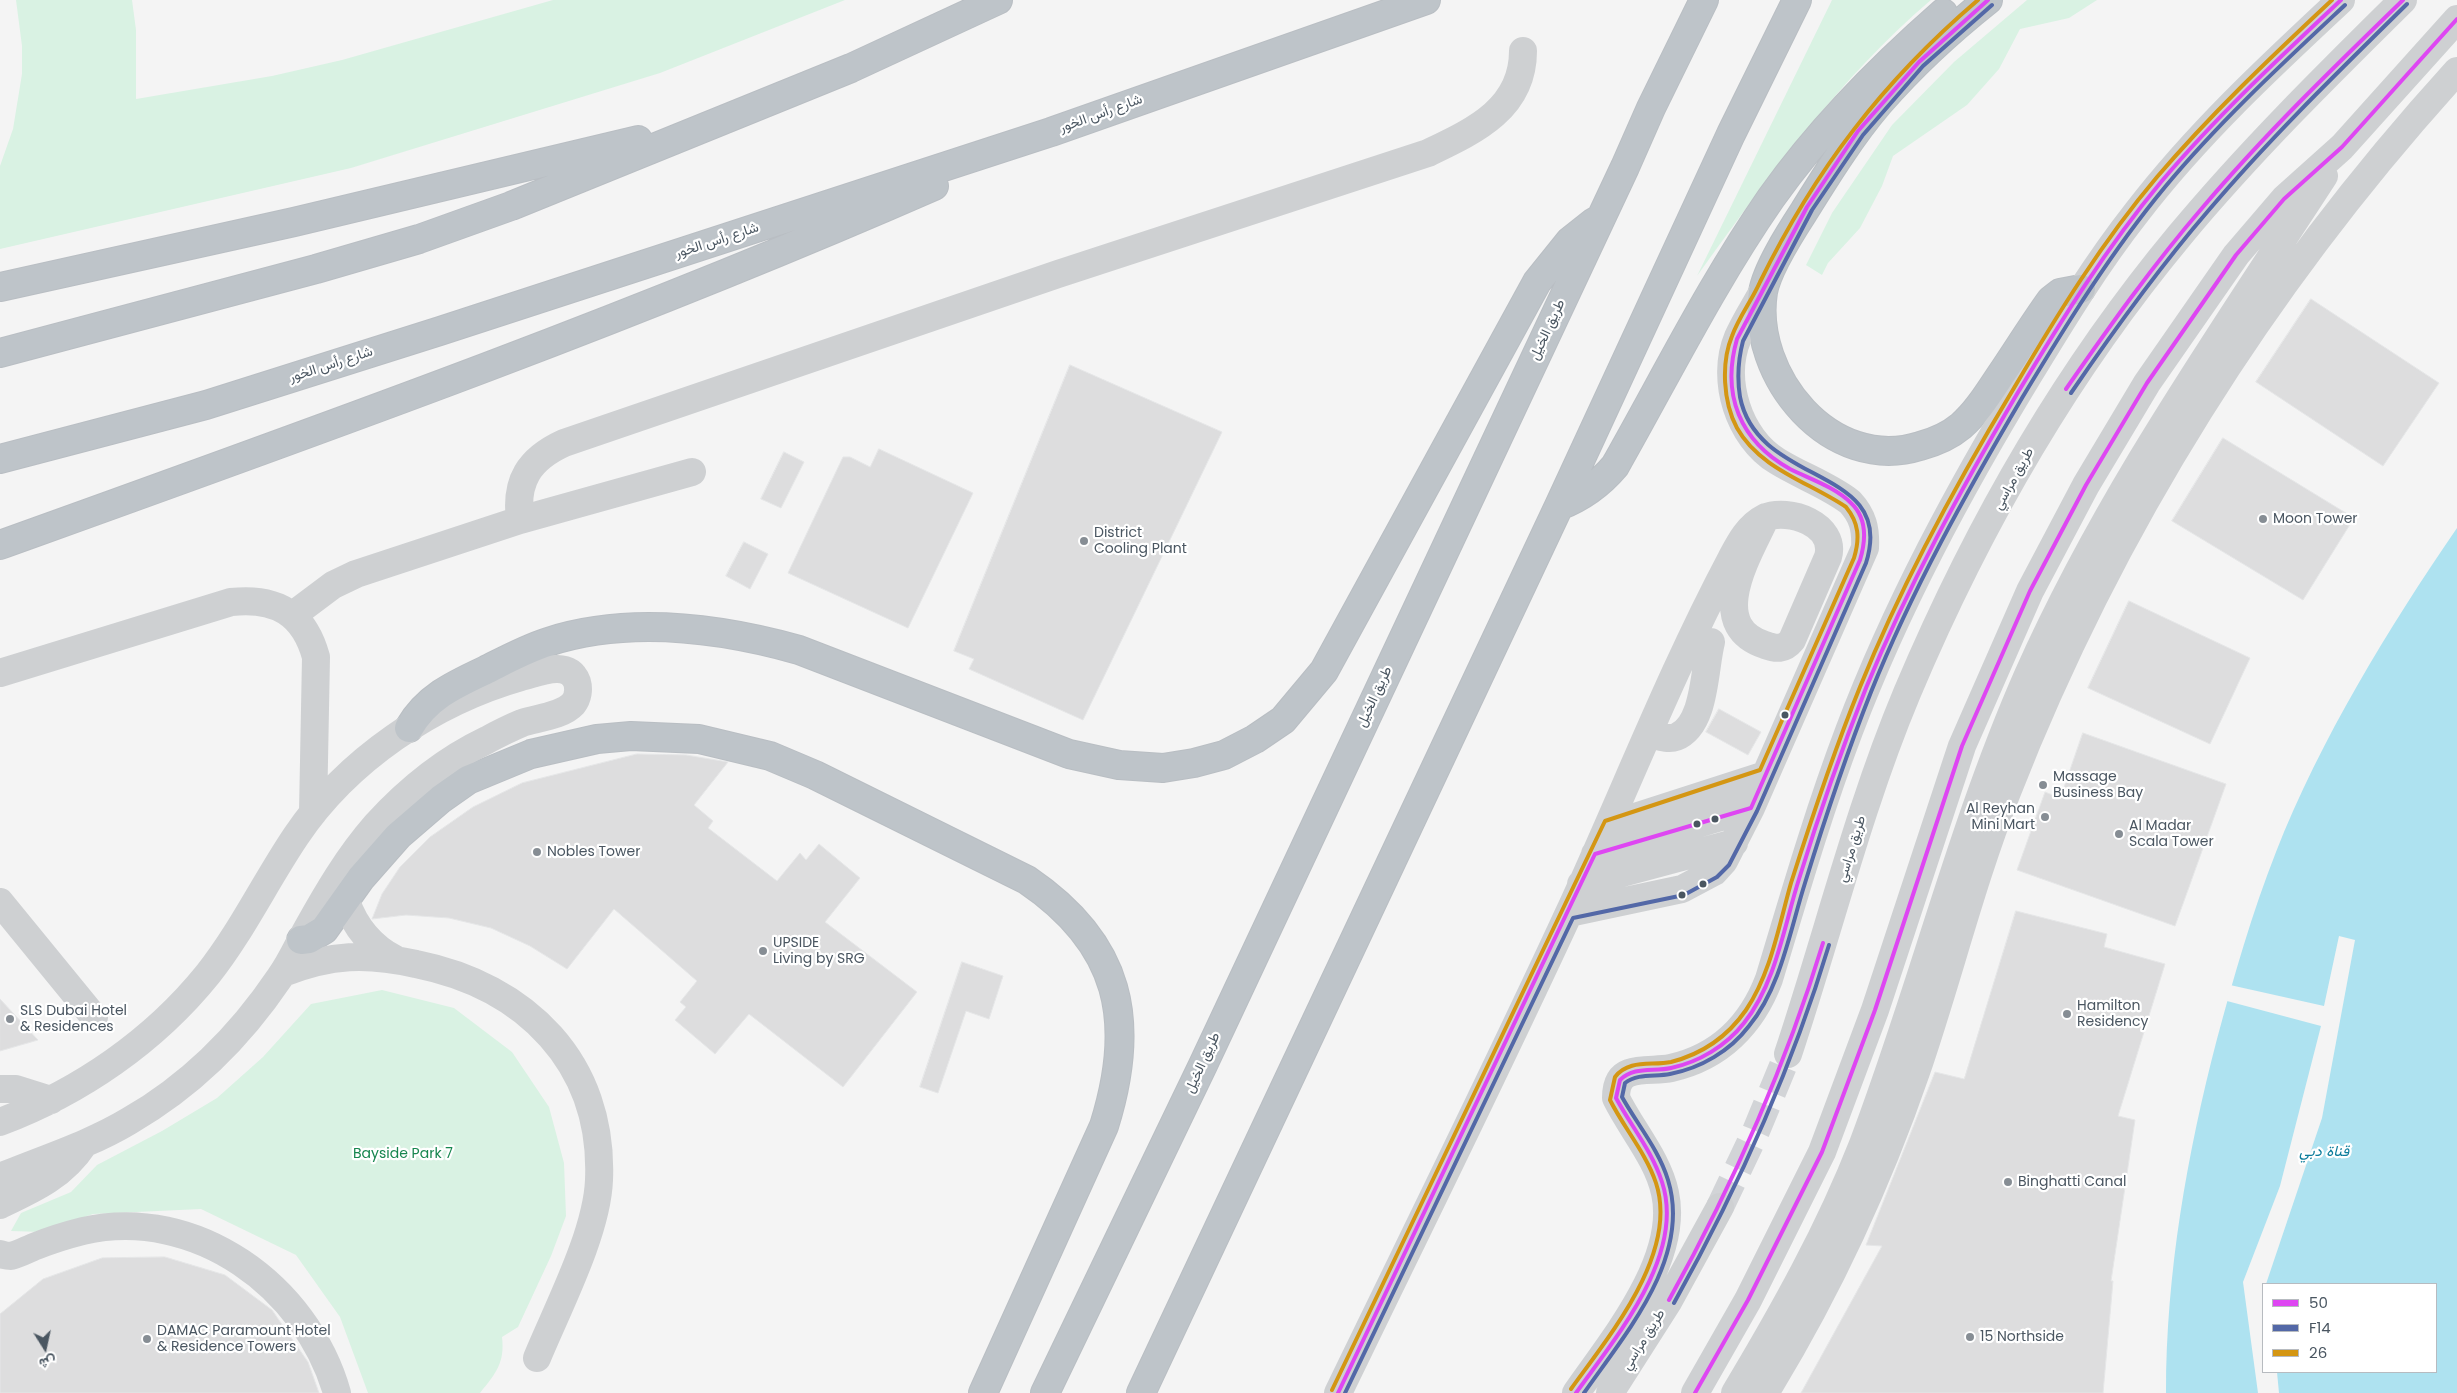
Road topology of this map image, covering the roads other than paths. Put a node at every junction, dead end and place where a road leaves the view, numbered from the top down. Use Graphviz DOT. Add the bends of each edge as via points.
graph roads {
  1 [pos="998,0"];
  2 [pos="1426,0"];
  3 [pos="1704,0"];
  4 [pos="1797,0"];
  5 [pos="1960,0"];
  6 [pos="1988,0"];
  7 [pos="2341,0"];
  8 [pos="2402,0"];
  9 [pos="2457,19"];
  10 [pos="1523,51"];
  11 [pos="2457,71"];
  12 [pos="724,119"];
  13 [pos="1051,132"];
  14 [pos="2342,147"];
  15 [pos="2371,172"];
  16 [pos="1600,219"];
  17 [pos="0,287"];
  18 [pos="2081,289"];
  19 [pos="1764,291"];
  20 [pos="0,353"];
  21 [pos="2166,442"];
  22 [pos="0,459"];
  23 [pos="692,472"];
  24 [pos="1558,506"];
  25 [pos="1766,517"];
  26 [pos="520,520"];
  27 [pos="0,545"];
  28 [pos="293,615"];
  29 [pos="1711,642"];
  30 [pos="1753,642"];
  31 [pos="1679,664"];
  32 [pos="0,673"];
  33 [pos="2028,710"];
  34 [pos="410,728"];
  35 [pos="1649,734"];
  36 [pos="1765,774"];
  37 [pos="1751,808"];
  38 [pos="313,812"];
  39 [pos="1610,824"];
  40 [pos="1734,843"];
  41 [pos="1595,854"];
  42 [pos="1581,884"];
  43 [pos="346,900"];
  44 [pos="0,902"];
  45 [pos="1569,913"];
  46 [pos="301,940"];
  47 [pos="396,959"];
  48 [pos="283,973"];
  49 [pos="1919,986"];
  50 [pos="94,1016"];
  51 [pos="1930,1026"];
  52 [pos="1788,1054"];
  53 [pos="1905,1064"];
  54 [pos="0,1089"];
  55 [pos="51,1100"];
  56 [pos="0,1122"];
  57 [pos="85,1143"];
  58 [pos="0,1177"];
  59 [pos="0,1205"];
  60 [pos="1720,1207"];
  61 [pos="0,1254"];
  62 [pos="537,1358"];
  63 [pos="337,1393"];
  64 [pos="983,1393"];
  65 [pos="1045,1393"];
  66 [pos="1141,1393"];
  67 [pos="1338,1393"];
  68 [pos="1576,1393"];
  69 [pos="1610,1393"];
  70 [pos="1694,1393"];
  71 [pos="1735,1393"];
  72 [pos="1765,1393"];
  1 -- 12 [label="highway" via="851,68"];
  2 -- 13 [label="highway, شارع رأس الخور"];
  3 -- 16 [label="highway, طريق الخيل"];
  4 -- 24 [label="highway"];
  5 -- 24 [label="highway" via="1857,94 1819,137 1772,198 1732,258 1614,466 1590,490"];
  6 -- 19 [label="highway" via="1907,73 1856,132 1788,236"];
  7 -- 18 [label="street" via="2199,139 2137,211"];
  8 -- 52 [label="street, طريق مراسي" via="2267,136 2178,237 2059,399 2017,471 1941,618 1907,693 1856,832"];
  9 -- 14 [label="street"];
  10 -- 26 [label="street" via="1520,81 1503,107 1471,130 1428,153 1058,274 564,443 536,460 527,473 520,488"];
  11 -- 15 [label="street"];
  12 -- 17 [label="highway" via="294,222"];
  12 -- 20 [label="highway" via="511,206 418,238"];
  13 -- 22 [label="highway, شارع رأس الخور" via="206,406"];
  13 -- 27 [label="highway" via="840,228 678,293 275,446"];
  14 -- 15 [label="street"];
  14 -- 21 [label="street"];
  14 -- 70 [label="street" via="2284,199 2215,283 2116,433 2057,538 2030,591 1962,746 1875,1010 1826,1144 1748,1300"];
  15 -- 21 [label="street"];
  16 -- 34 [label="highway" via="1570,241 1537,282 1324,670 1282,720 1255,740 1224,755 1194,764 1162,768 1091,760 799,650 725,633 688,629 614,630 549,641 446,689 425,706"];
  16 -- 65 [label="highway, طريق الخيل" via="1202,1067"];
  18 -- 19 [label="highway" via="2060,293 2051,300 1980,405 1961,426 1937,441 1910,450 1884,451 1859,447 1832,435 1790,396 1775,372 1767,343"];
  18 -- 68 [label="street" via="1956,498 1895,621 1828,791 1762,999 1736,1034 1707,1055 1680,1066 1628,1073 1620,1079 1616,1098 1659,1175 1665,1192 1667,1228 1658,1262 1640,1296"];
  19 -- 36 [label="street" via="1737,338 1733,355 1734,389 1741,424 1763,451 1850,502 1858,511 1866,535 1860,560"];
  21 -- 33 [label="street" via="2097,536 2061,605"];
  23 -- 26 [label="street"];
  24 -- 66 [label="highway"];
  25 -- 30 [label="street" via="1734,592 1736,620"];
  25 -- 30 [label="street" via="1788,515 1818,527 1828,537 1830,550 1788,645 1777,649"];
  25 -- 31 [label="street" via="1750,529 1737,546 1697,621"];
  26 -- 28 [label="street" via="356,574 333,585"];
  28 -- 32 [label="street" via="274,604 253,599 231,602"];
  28 -- 38 [label="street" via="312,642 316,658"];
  29 -- 30 [label="street" via="1730,637"];
  29 -- 31 [label="street"];
  29 -- 35 [label="street" via="1706,659 1704,693 1687,728 1675,737"];
  31 -- 35 [label="street"];
  33 -- 49 [label="street" via="1971,821"];
  33 -- 51 [label="street"];
  34 -- 38 [label="street" via="358,766"];
  34 -- 46 [label="street" via="478,692 552,669 561,668 569,672 578,687 574,703 566,709 483,741 409,792 352,854"];
  35 -- 39 [label="street"];
  36 -- 37 [label="street"];
  36 -- 39 [label="street"];
  37 -- 40 [label="street"];
  37 -- 41 [label="street"];
  38 -- 55 [label="street" via="229,946 192,992 150,1034 119,1058"];
  39 -- 41 [label="street"];
  40 -- 42 [label="street"];
  40 -- 45 [label="street" via="1724,861 1699,882 1682,889"];
  41 -- 42 [label="street"];
  42 -- 45 [label="street"];
  43 -- 46 [label="highway" via="324,930 310,939"];
  43 -- 47 [label="street" via="364,936"];
  43 -- 64 [label="highway" via="398,836 468,780 539,751 597,739 631,736 699,739 778,759 1027,880 1047,894 1080,926 1104,964 1119,1013 1120,1059 1104,1126"];
  44 -- 50 [label="street"];
  45 -- 67 [label="street"];
  46 -- 48 [label="street"];
  47 -- 48 [label="street" via="350,956 312,963"];
  47 -- 62 [label="street" via="459,974 484,984 514,1003 548,1032 565,1054 588,1102 599,1155 595,1208 588,1234"];
  48 -- 57 [label="street" via="229,1042 197,1072 127,1123"];
  49 -- 51 [label="street"];
  49 -- 53 [label="street"];
  51 -- 53 [label="street"];
  53 -- 71 [label="street" via="1801,1276"];
  53 -- 72 [label="street" via="1880,1170 1811,1315"];
  54 -- 55 [label="street" via="16,1089"];
  55 -- 56 [label="street"];
  57 -- 58 [label="street"];
  57 -- 59 [label="street" via="77,1156 55,1177"];
  60 -- 69 [label="street, طريق مراسي" via="1668,1302"];
  61 -- 63 [label="street" via="11,1256 85,1230 117,1227 150,1228 212,1246 240,1260 267,1280 289,1303 308,1330"];
}
